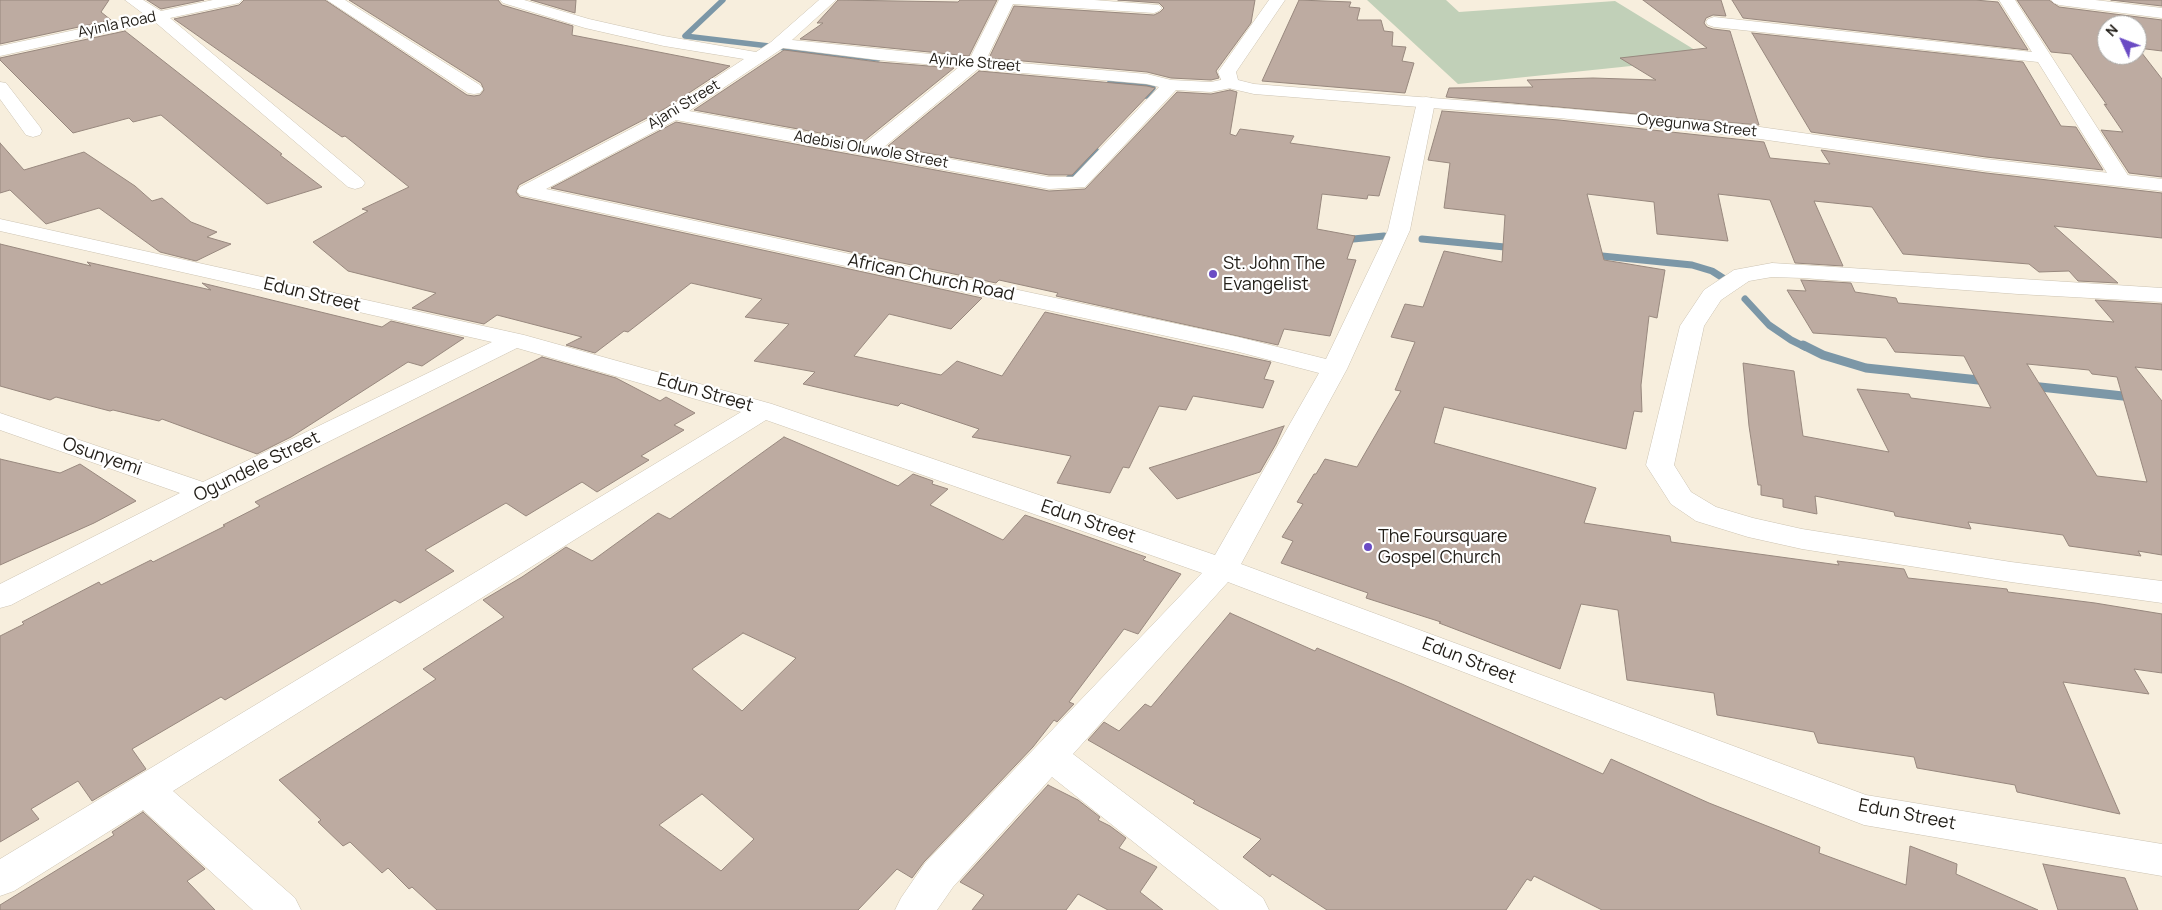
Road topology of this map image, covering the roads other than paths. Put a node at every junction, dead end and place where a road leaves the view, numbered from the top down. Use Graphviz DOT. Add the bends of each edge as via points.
graph roads {
  1 [pos="133,0"];
  2 [pos="234,0"];
  3 [pos="335,0"];
  4 [pos="508,0"];
  5 [pos="828,0"];
  6 [pos="1008,0"];
  7 [pos="1015,0"];
  8 [pos="1277,0"];
  9 [pos="2007,0"];
  10 [pos="2059,0"];
  11 [pos="1154,8"];
  12 [pos="2162,13"];
  13 [pos="158,16"];
  14 [pos="1714,22"];
  15 [pos="771,49"];
  16 [pos="0,51"];
  17 [pos="2043,58"];
  18 [pos="976,62"];
  19 [pos="1230,83"];
  20 [pos="1171,85"];
  21 [pos="0,87"];
  22 [pos="474,89"];
  23 [pos="1426,102"];
  24 [pos="674,114"];
  25 [pos="33,131"];
  26 [pos="870,149"];
  27 [pos="2121,180"];
  28 [pos="355,183"];
  29 [pos="2162,185"];
  30 [pos="527,191"];
  31 [pos="0,225"];
  32 [pos="2162,295"];
  33 [pos="515,340"];
  34 [pos="1334,369"];
  35 [pos="763,410"];
  36 [pos="0,421"];
  37 [pos="205,492"];
  38 [pos="1223,569"];
  39 [pos="2162,592"];
  40 [pos="0,597"];
  41 [pos="1049,755"];
  42 [pos="146,790"];
  43 [pos="2162,860"];
  44 [pos="0,879"];
  45 [pos="281,910"];
  46 [pos="915,910"];
  47 [pos="1249,910"];
  1 -- 13 [label="street"];
  2 -- 13 [label="street, Ayinla Road"];
  3 -- 22 [label="street"];
  4 -- 15 [label="street, Ayinke Street" via="664,41"];
  5 -- 15 [label="street, Ajani Street"];
  6 -- 18 [label="street"];
  7 -- 11 [label="street"];
  8 -- 19 [label="street" via="1227,72"];
  9 -- 17 [label="street"];
  10 -- 12 [label="street"];
  13 -- 16 [label="street, Ayinla Road"];
  13 -- 28 [label="street"];
  14 -- 17 [label="street"];
  15 -- 18 [label="street, Ayinke Street"];
  15 -- 24 [label="street, Ajani Street"];
  17 -- 27 [label="street"];
  18 -- 20 [label="street, Ayinke Street" via="1146,79"];
  18 -- 26 [label="street"];
  19 -- 20 [label="street, Ayinke Street" via="1211,87"];
  19 -- 23 [label="street, Oyegunwa Street" via="1254,89"];
  20 -- 26 [label="street, Adebisi Oluwole Street" via="1078,183 1050,184"];
  21 -- 25 [label="street"];
  23 -- 27 [label="street, Oyegunwa Street" via="1739,130 1986,165"];
  23 -- 34 [label="street" via="1399,230"];
  24 -- 26 [label="street, Adebisi Oluwole Street"];
  24 -- 30 [label="street, Ajani Street"];
  27 -- 29 [label="street, Oyegunwa Street"];
  30 -- 34 [label="street, African Church Road" via="1238,344"];
  31 -- 33 [label="street, Edun Street"];
  32 -- 39 [label="street" via="1803,271 1772,270 1742,275 1712,294 1692,326 1660,465 1681,498 1706,514 1748,527 2011,572"];
  33 -- 35 [label="street, Edun Street"];
  33 -- 37 [label="street, Ogundele Street"];
  34 -- 38 [label="street"];
  35 -- 38 [label="street, Edun Street"];
  35 -- 42 [label="street"];
  36 -- 37 [label="street, Osunyemi"];
  37 -- 40 [label="street, Ogundele Street"];
  38 -- 41 [label="street"];
  38 -- 43 [label="street, Edun Street" via="1864,810"];
  41 -- 46 [label="street" via="939,875"];
  41 -- 47 [label="street"];
  42 -- 44 [label="street"];
  42 -- 45 [label="street"];
}
